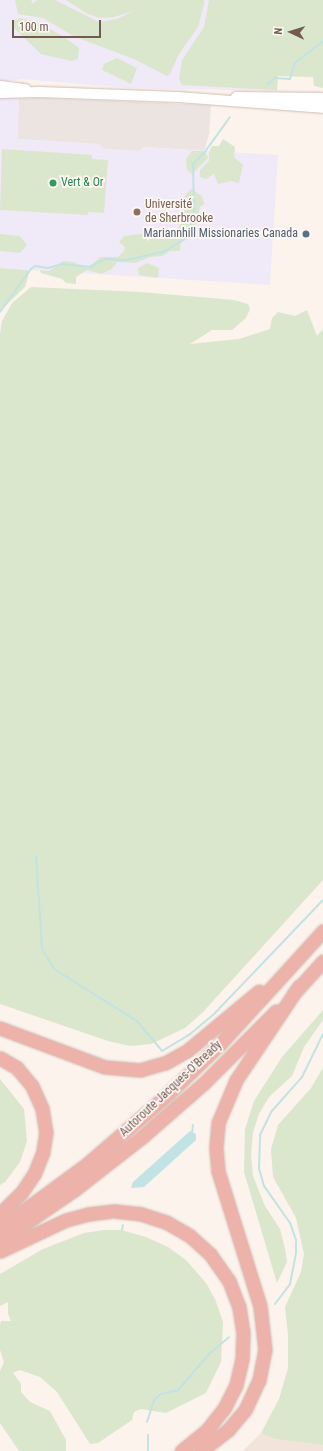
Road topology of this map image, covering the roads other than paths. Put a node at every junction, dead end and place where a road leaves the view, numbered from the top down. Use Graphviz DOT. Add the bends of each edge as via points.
graph roads {
  1 [pos="0,86"];
  2 [pos="40,92"];
  3 [pos="0,94"];
  4 [pos="178,97"];
  5 [pos="323,98"];
  6 [pos="323,108"];
  7 [pos="323,931"];
  8 [pos="298,958"];
  9 [pos="323,961"];
  10 [pos="299,986"];
  11 [pos="0,1028"];
  12 [pos="0,1058"];
  13 [pos="0,1213"];
  14 [pos="0,1228"];
  15 [pos="0,1241"];
  16 [pos="0,1251"];
  17 [pos="182,1451"];
  18 [pos="201,1451"];
  1 -- 2 [label="main road"];
  2 -- 3 [label="main road"];
  2 -- 4 [label="main road"];
  4 -- 5 [label="main road"];
  4 -- 6 [label="main road"];
  7 -- 8 [label="highway, Autoroute Jacques-O'Bready"];
  8 -- 11 [label="highway" via="192,1047 168,1062 147,1068 123,1070 105,1067"];
  8 -- 14 [label="highway, Autoroute Jacques-O'Bready" via="211,1053 150,1110 70,1178"];
  9 -- 10 [label="highway, Autoroute Jacques-O'Bready"];
  10 -- 15 [label="highway, Autoroute Jacques-O'Bready" via="224,1064 149,1131 74,1190"];
  10 -- 18 [label="highway" via="236,1080 218,1123 218,1171 258,1300 264,1323 265,1350 259,1380 245,1410 228,1430"];
  12 -- 13 [label="highway" via="20,1071 32,1086 42,1108 46,1132 43,1152 34,1174 18,1196"];
  16 -- 17 [label="highway" via="66,1220 114,1211 141,1214 166,1222 190,1236 210,1254 229,1281 239,1307 244,1333 242,1359 236,1385 225,1407 207,1430"];
}
